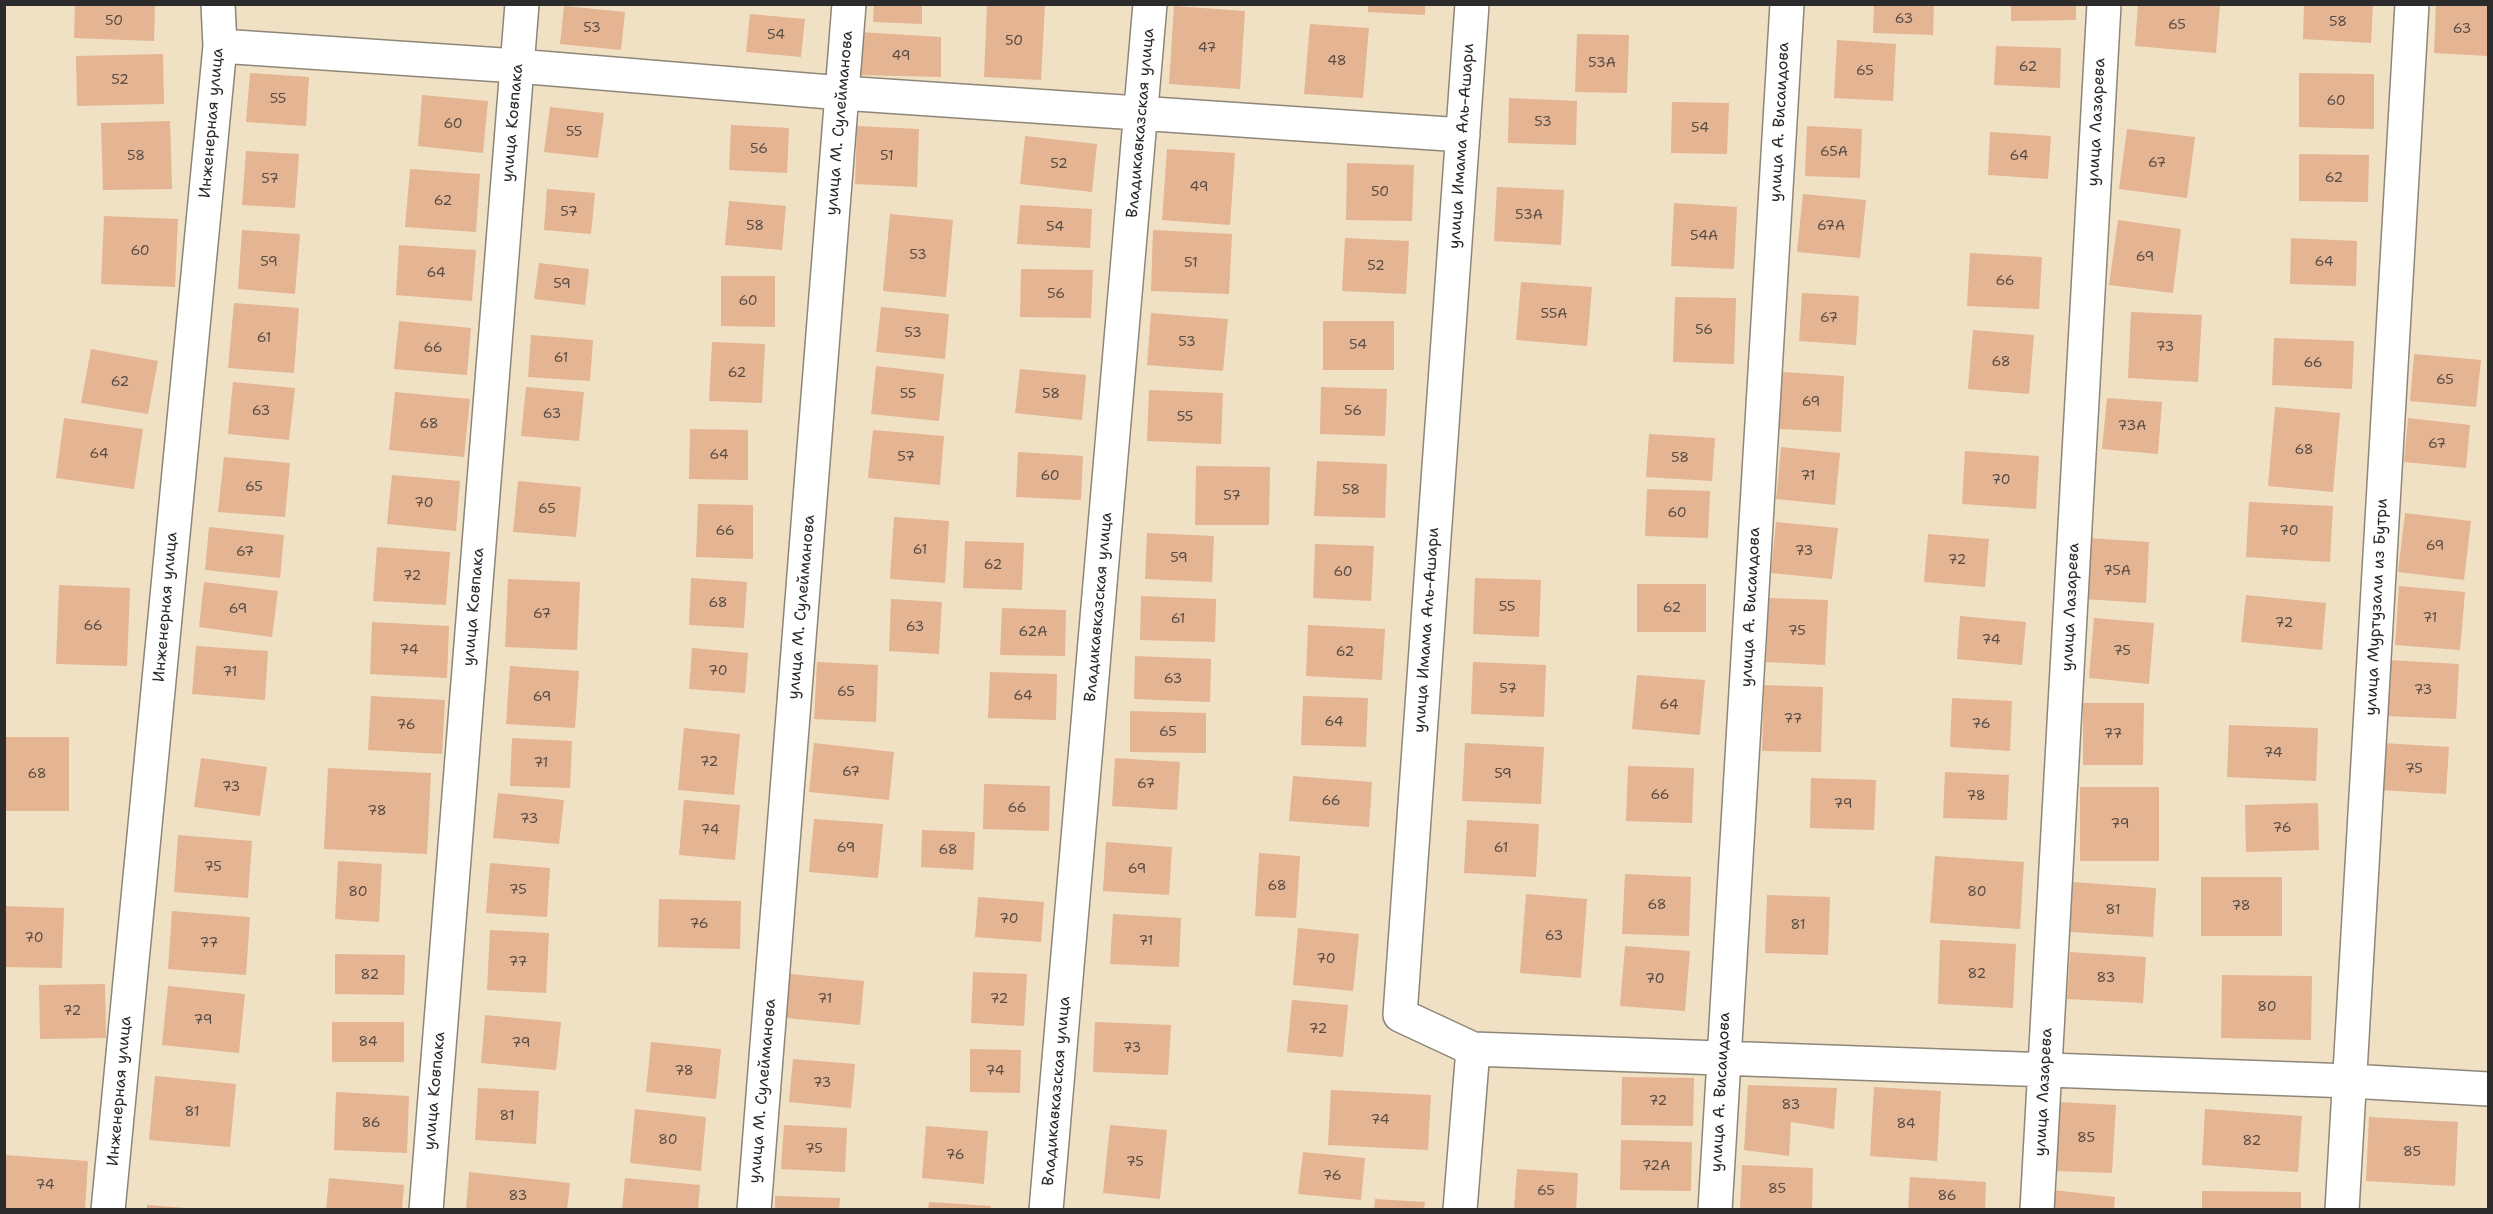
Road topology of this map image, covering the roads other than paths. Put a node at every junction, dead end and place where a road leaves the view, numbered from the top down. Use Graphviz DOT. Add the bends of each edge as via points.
graph roads {
  1 [pos="218,4"];
  2 [pos="522,4"];
  3 [pos="849,4"];
  4 [pos="1150,4"];
  5 [pos="1472,4"];
  6 [pos="1787,4"];
  7 [pos="2104,4"];
  8 [pos="2412,4"];
  9 [pos="220,46"];
  10 [pos="517,66"];
  11 [pos="842,93"];
  12 [pos="1142,113"];
  13 [pos="1463,135"];
  14 [pos="1473,1049"];
  15 [pos="1723,1057"];
  16 [pos="2046,1070"];
  17 [pos="2350,1081"];
  18 [pos="2488,1089"];
  19 [pos="108,1209"];
  20 [pos="426,1209"];
  21 [pos="754,1209"];
  22 [pos="1046,1209"];
  23 [pos="1460,1209"];
  24 [pos="1714,1209"];
  25 [pos="2037,1209"];
  26 [pos="2342,1209"];
  1 -- 9 [label="street, Инженерная улица"];
  2 -- 10 [label="street, улица Ковпака"];
  3 -- 11 [label="street, улица М. Сулейманова"];
  4 -- 12 [label="street, Владикавказская улица"];
  5 -- 13 [label="street, улица Имама Аль-Ашари"];
  6 -- 15 [label="street, улица А. Висаидова"];
  7 -- 16 [label="street, улица Лазарева"];
  8 -- 17 [label="street, улица Муртузали из Бутри"];
  9 -- 10 [label="street"];
  9 -- 19 [label="street, Инженерная улица"];
  10 -- 11 [label="street"];
  10 -- 20 [label="street, улица Ковпака"];
  11 -- 12 [label="street"];
  11 -- 21 [label="street, улица М. Сулейманова"];
  12 -- 13 [label="street"];
  12 -- 22 [label="street, Владикавказская улица"];
  13 -- 14 [label="street, улица Имама Аль-Ашари" via="1400,1015"];
  14 -- 15 [label="street"];
  14 -- 23 [label="street"];
  15 -- 16 [label="street"];
  15 -- 24 [label="street, улица А. Висаидова"];
  16 -- 17 [label="street"];
  16 -- 25 [label="street, улица Лазарева"];
  17 -- 18 [label="street"];
  17 -- 26 [label="street, улица Муртузали из Бутри"];
}
